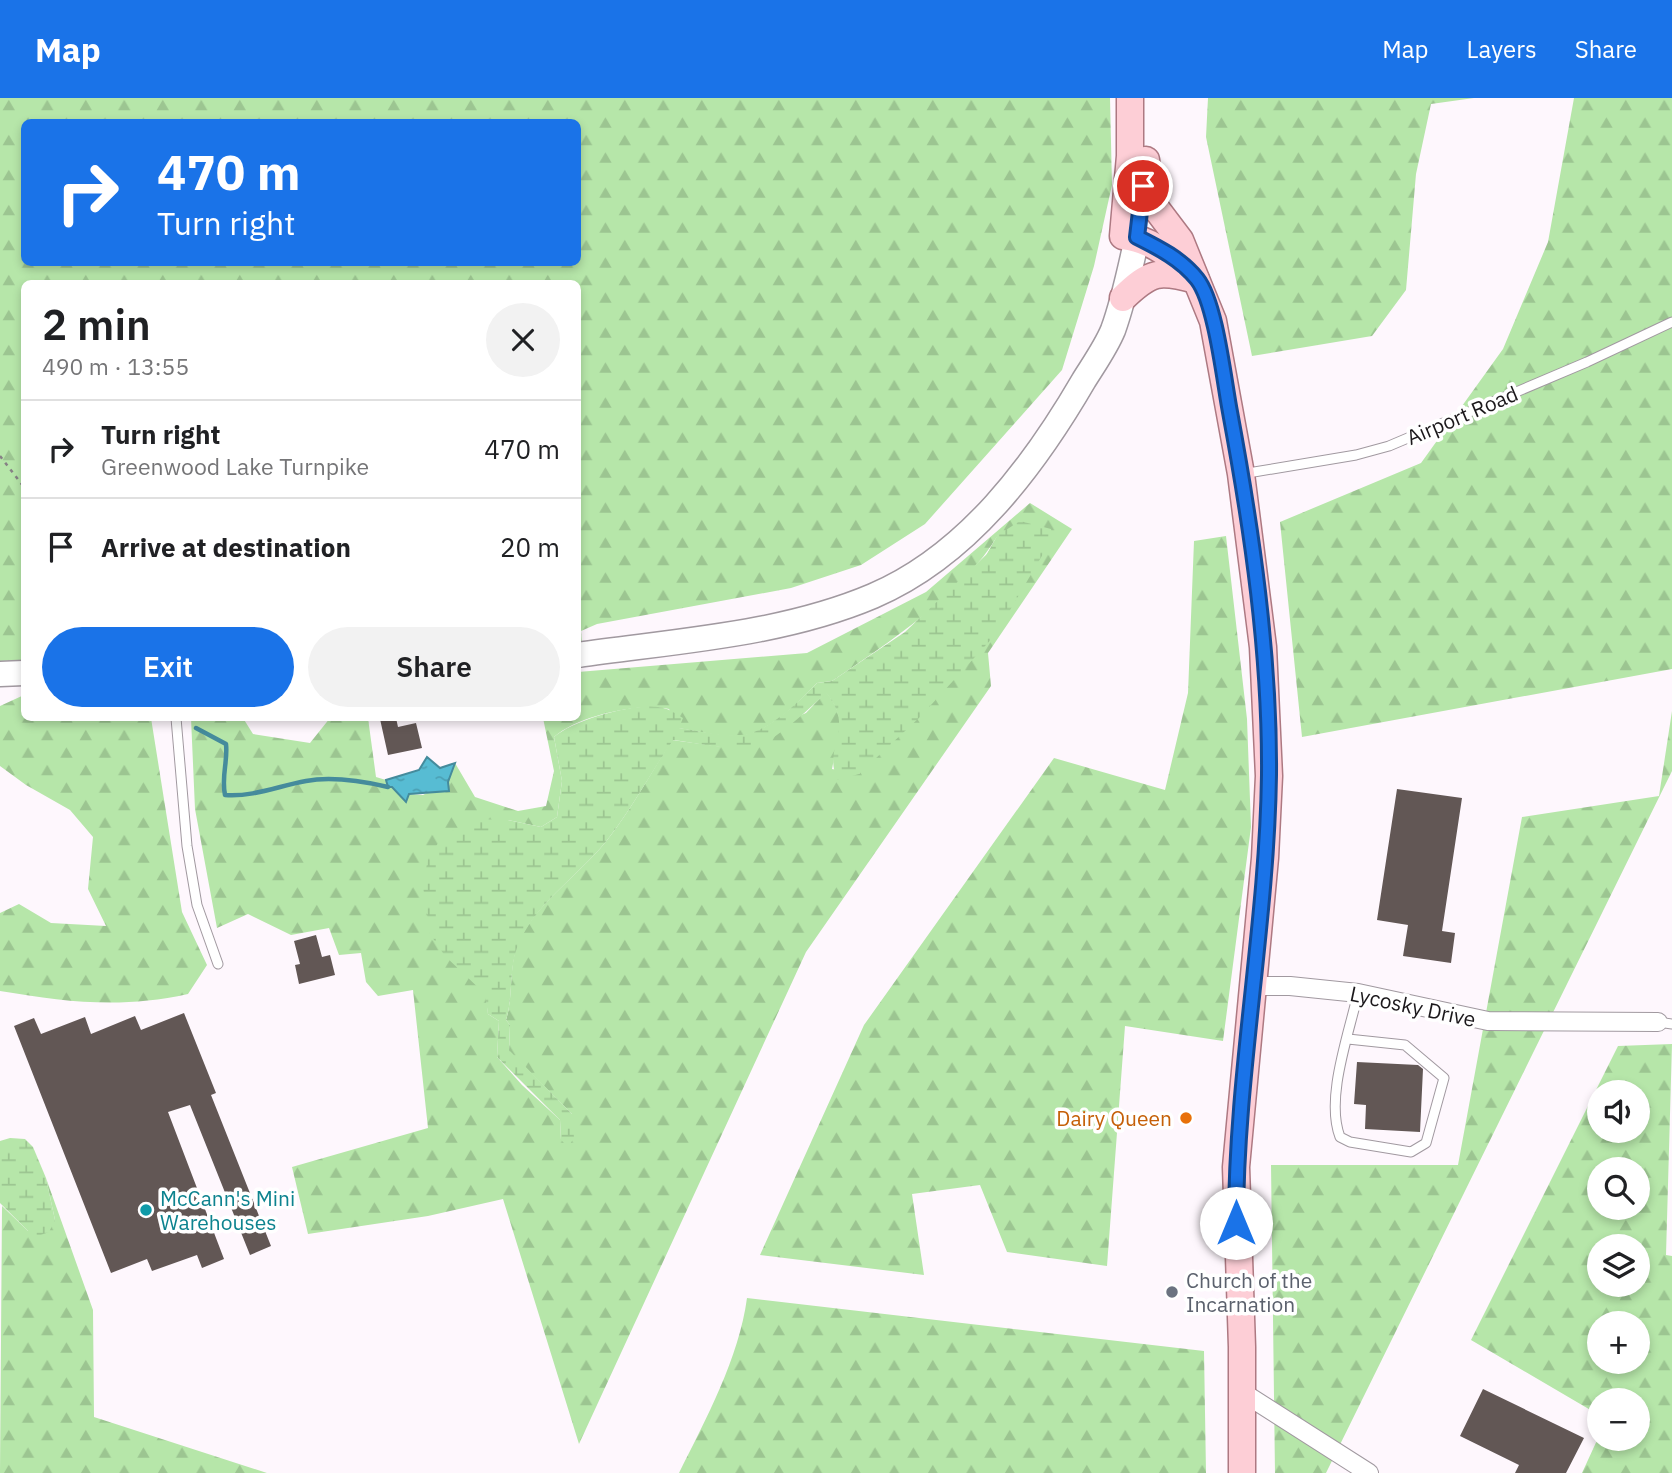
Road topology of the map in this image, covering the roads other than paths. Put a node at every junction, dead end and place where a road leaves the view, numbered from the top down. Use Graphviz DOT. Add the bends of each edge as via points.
graph roads {
  1 [pos="1130,98"];
  2 [pos="1146,98"];
  3 [pos="1146,160"];
  4 [pos="1130,237"];
  5 [pos="1198,280"];
  6 [pos="1123,298"];
  7 [pos="1672,322"];
  8 [pos="1079,390"];
  9 [pos="1241,474"];
  10 [pos="581,656"];
  11 [pos="21,673"];
  12 [pos="0,674"];
  13 [pos="176,721"];
  14 [pos="218,964"];
  15 [pos="1252,986"];
  16 [pos="1357,993"];
  17 [pos="1665,1023"];
  18 [pos="1348,1039"];
  19 [pos="1242,1392"];
  20 [pos="1242,1473"];
  21 [pos="1369,1473"];
  1 -- 4 [label="main road"];
  2 -- 3 [label="main road"];
  3 -- 4 [label="main road"];
  3 -- 5 [label="main road" via="1152,203 1180,240"];
  4 -- 5 [label="main road" via="1169,253"];
  4 -- 6 [label="main road"];
  4 -- 8 [label="main road"];
  5 -- 6 [label="main road" via="1156,273"];
  5 -- 9 [label="main road" via="1213,321"];
  6 -- 8 [label="main road" via="1112,332"];
  7 -- 9 [label="lane, Airport Road" via="1389,446"];
  8 -- 10 [label="main road" via="1054,433 1012,487 953,543 895,585 799,621"];
  9 -- 15 [label="main road" via="1268,711 1265,858"];
  11 -- 12 [label="main road"];
  13 -- 14 [label="lane" via="197,905"];
  15 -- 16 [label="street, Lycosky Drive"];
  15 -- 19 [label="main road" via="1236,1167"];
  16 -- 17 [label="street, Lycosky Drive" via="1488,1021"];
  16 -- 18 [label="lane"];
  18 -- 18 [label="lane" via="1405,1045 1444,1078 1426,1143 1411,1152 1340,1137 1335,1101"];
  19 -- 20 [label="main road"];
  19 -- 21 [label="street"];
}
